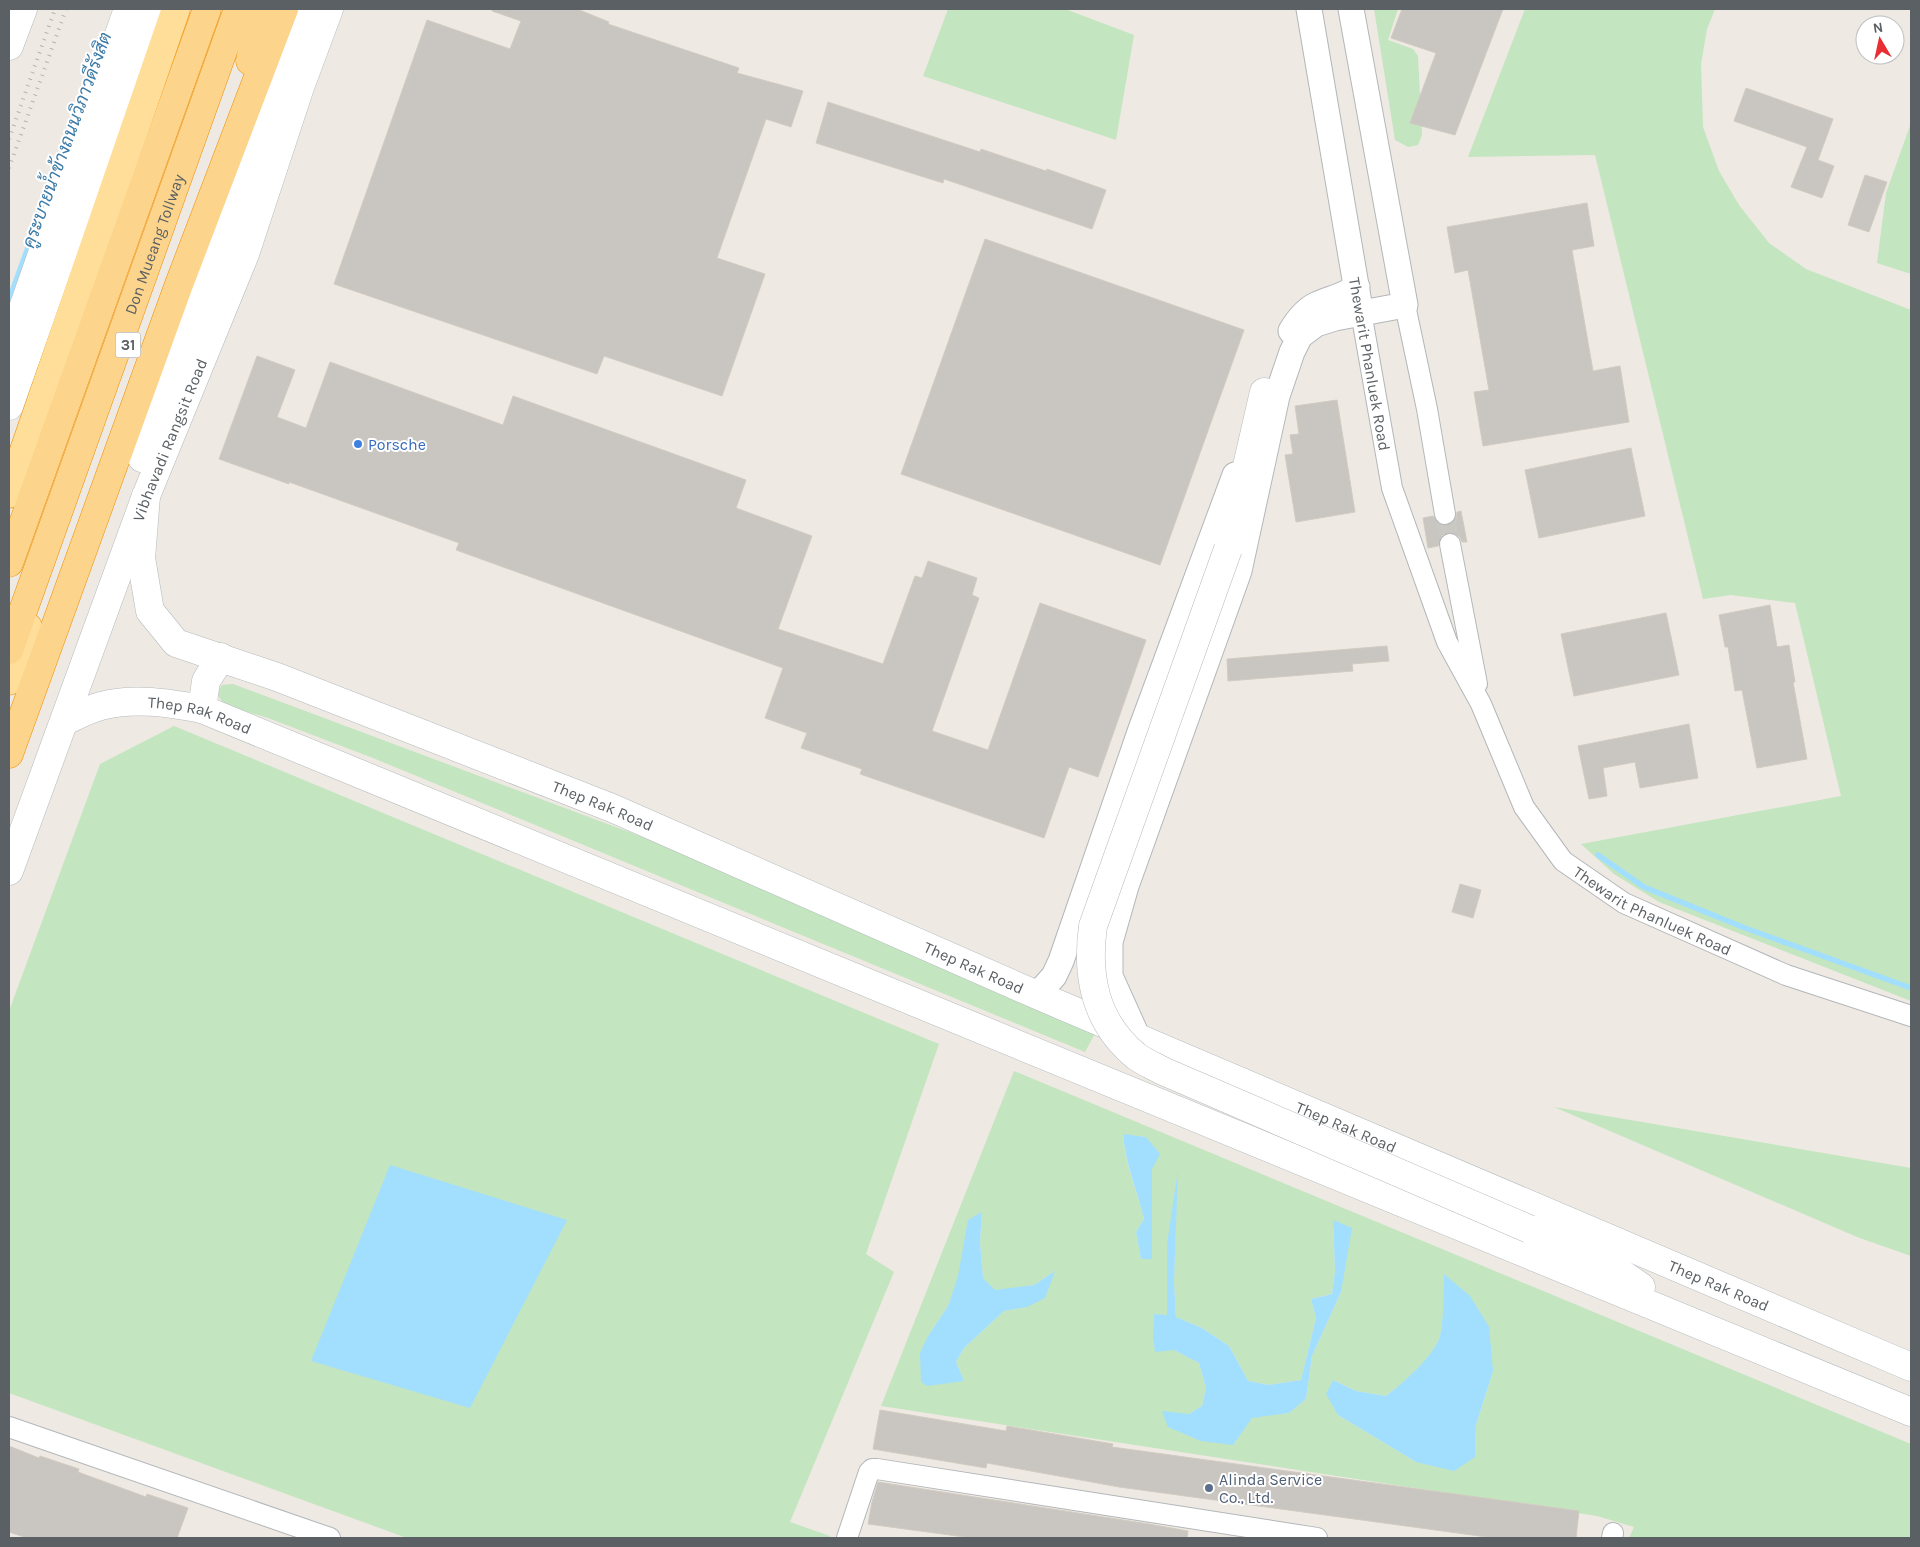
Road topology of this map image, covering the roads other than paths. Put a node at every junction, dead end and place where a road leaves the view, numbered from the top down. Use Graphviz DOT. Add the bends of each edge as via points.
graph roads {
  1 [pos="23,9"];
  2 [pos="128,9"];
  3 [pos="149,9"];
  4 [pos="176,9"];
  5 [pos="207,9"];
  6 [pos="238,9"];
  7 [pos="248,9"];
  8 [pos="261,9"];
  9 [pos="284,9"];
  10 [pos="304,9"];
  11 [pos="329,9"];
  12 [pos="1309,9"];
  13 [pos="1351,9"];
  14 [pos="9,46"];
  15 [pos="236,136"];
  16 [pos="1356,286"];
  17 [pos="1405,305"];
  18 [pos="1361,312"];
  19 [pos="9,348"];
  20 [pos="1264,392"];
  21 [pos="9,406"];
  22 [pos="9,494"];
  23 [pos="146,496"];
  24 [pos="1445,514"];
  25 [pos="1450,544"];
  26 [pos="9,563"];
  27 [pos="9,650"];
  28 [pos="221,657"];
  29 [pos="9,681"];
  30 [pos="1482,704"];
  31 [pos="202,709"];
  32 [pos="65,721"];
  33 [pos="9,754"];
  34 [pos="46,774"];
  35 [pos="9,871"];
  36 [pos="1069,937"];
  37 [pos="1110,942"];
  38 [pos="1037,995"];
  39 [pos="1911,1016"];
  40 [pos="1137,1036"];
  41 [pos="1686,1318"];
  42 [pos="1911,1367"];
  43 [pos="1911,1412"];
  44 [pos="9,1427"];
  45 [pos="330,1538"];
  46 [pos="847,1538"];
  47 [pos="1317,1538"];
  1 -- 14 [label="main road"];
  2 -- 19 [label="main road"];
  3 -- 21 [label="main road"];
  4 -- 22 [label="highway"];
  5 -- 26 [label="highway, Don Mueang Tollway / 31"];
  6 -- 27 [label="highway, Don Mueang Tollway / 31"];
  7 -- 29 [label="highway, 31"];
  8 -- 15 [label="highway"];
  9 -- 15 [label="highway"];
  10 -- 34 [label="main road" via="72,657 58,708"];
  11 -- 23 [label="main road, Vibhavadi Rangsit Road" via="245,254"];
  12 -- 16 [label="street, Thewarit Phanluek Road"];
  13 -- 17 [label="street"];
  15 -- 33 [label="highway"];
  16 -- 18 [label="street, Thewarit Phanluek Road"];
  16 -- 20 [label="street" via="1344,296 1316,305 1300,318 1289,334"];
  17 -- 18 [label="street"];
  17 -- 24 [label="street"];
  18 -- 30 [label="street, Thewarit Phanluek Road" via="1392,488 1447,642"];
  18 -- 37 [label="street" via="1316,324 1300,336 1292,352 1277,396 1239,571 1126,886"];
  20 -- 36 [label="street"];
  20 -- 41 [label="main road, bridge" via="1228,549 1093,926 1090,950 1092,984 1101,1010 1116,1036 1137,1057 1163,1071 1611,1266"];
  23 -- 28 [label="main road, Thep Rak Road" via="141,558 150,611 176,642"];
  23 -- 32 [label="main road, Vibhavadi Rangsit Road"];
  25 -- 30 [label="street, Thewarit Phanluek Road"];
  28 -- 31 [label="main road" via="206,681"];
  28 -- 38 [label="main road, Thep Rak Road" via="612,808"];
  30 -- 39 [label="street, Thewarit Phanluek Road" via="1524,807 1563,861 1633,908 1786,975"];
  31 -- 32 [label="main road, Thep Rak Road" via="141,702 102,706"];
  31 -- 41 [label="main road, Thep Rak Road"];
  32 -- 34 [label="main road, Vibhavadi Rangsit Road"];
  34 -- 35 [label="main road, Vibhavadi Rangsit Road"];
  36 -- 37 [label="street" via="1077,955 1085,957 1102,951"];
  36 -- 38 [label="street" via="1054,976"];
  37 -- 40 [label="street" via="1110,976"];
  38 -- 40 [label="main road, Thep Rak Road"];
  40 -- 42 [label="main road, Thep Rak Road"];
  41 -- 43 [label="main road, Thep Rak Road"];
  44 -- 45 [label="street"];
  46 -- 47 [label="street" via="868,1472 872,1469"];
}
